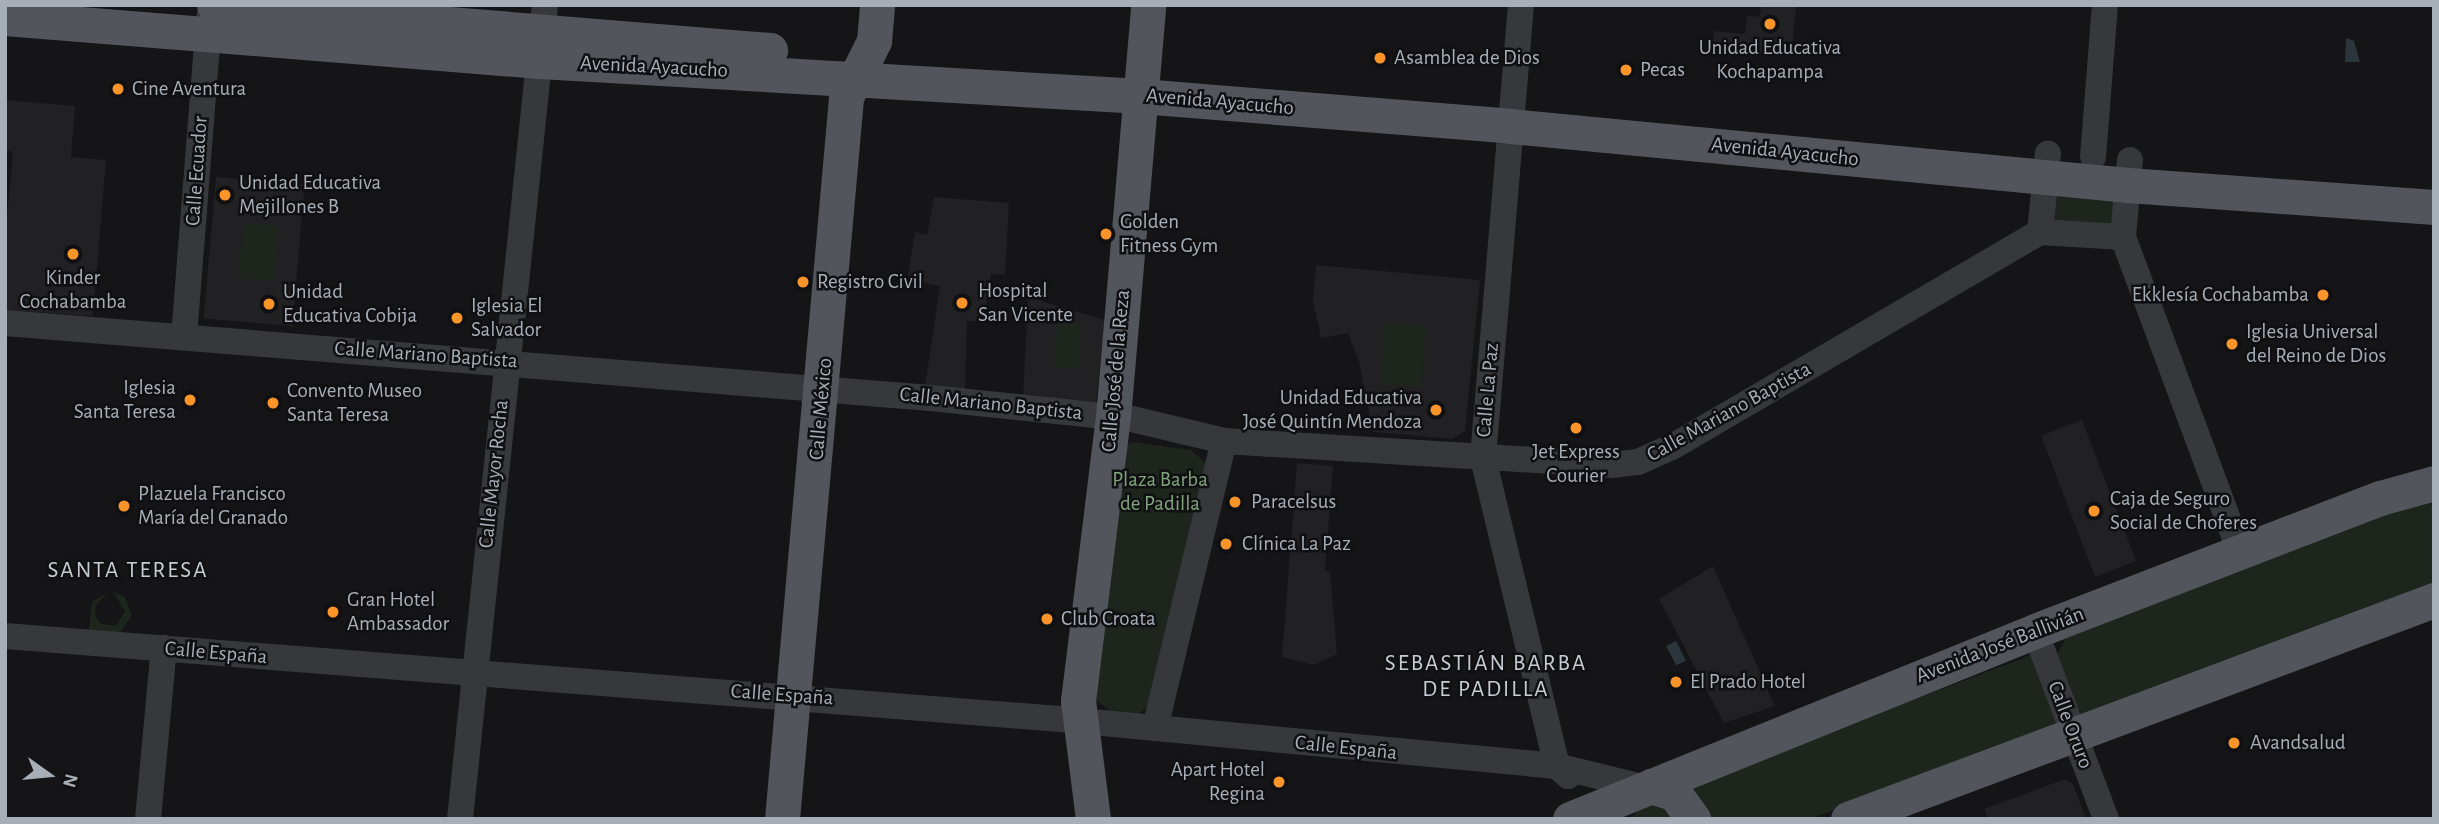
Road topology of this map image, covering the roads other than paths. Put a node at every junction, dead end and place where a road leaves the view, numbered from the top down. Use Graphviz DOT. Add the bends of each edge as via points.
graph roads {
  1 [pos="877,5"];
  2 [pos="1148,5"];
  3 [pos="1521,5"];
  4 [pos="2105,5"];
  5 [pos="210,14"];
  6 [pos="5,18"];
  7 [pos="543,34"];
  8 [pos="860,68"];
  9 [pos="1142,86"];
  10 [pos="1511,115"];
  11 [pos="2093,157"];
  12 [pos="2046,165"];
  13 [pos="2129,172"];
  14 [pos="2434,184"];
  15 [pos="2372,204"];
  16 [pos="2434,207"];
  17 [pos="2434,221"];
  18 [pos="2040,232"];
  19 [pos="2123,237"];
  20 [pos="5,323"];
  21 [pos="184,337"];
  22 [pos="506,361"];
  23 [pos="823,389"];
  24 [pos="1113,417"];
  25 [pos="1224,441"];
  26 [pos="1483,458"];
  27 [pos="2434,473"];
  28 [pos="2434,483"];
  29 [pos="2380,498"];
  30 [pos="2240,552"];
  31 [pos="2434,600"];
  32 [pos="2035,631"];
  33 [pos="5,636"];
  34 [pos="163,648"];
  35 [pos="474,674"];
  36 [pos="796,695"];
  37 [pos="1077,721"];
  38 [pos="1155,728"];
  39 [pos="2074,736"];
  40 [pos="1557,766"];
  41 [pos="1628,801"];
  42 [pos="148,819"];
  43 [pos="460,819"];
  44 [pos="782,819"];
  45 [pos="1093,819"];
  46 [pos="1570,819"];
  47 [pos="1693,819"];
  48 [pos="1848,819"];
  49 [pos="2106,819"];
  1 -- 8 [label="main road, Calle México" via="874,41"];
  2 -- 9 [label="main road, Calle José de la Reza"];
  3 -- 10 [label="street, Calle La Paz"];
  4 -- 11 [label="street"];
  5 -- 6 [label="main road, Avenida Ayacucho"];
  5 -- 7 [label="main road, Avenida Ayacucho"];
  5 -- 21 [label="street, Calle Ecuador"];
  7 -- 8 [label="main road, Avenida Ayacucho"];
  7 -- 22 [label="street, Calle Mayor Rocha"];
  8 -- 9 [label="main road, Avenida Ayacucho"];
  8 -- 23 [label="main road, Calle México" via="846,97"];
  9 -- 10 [label="main road, Avenida Ayacucho"];
  9 -- 24 [label="main road, Calle José de la Reza"];
  10 -- 12 [label="main road, Avenida Ayacucho"];
  10 -- 26 [label="street, Calle La Paz"];
  11 -- 12 [label="main road, Avenida Ayacucho"];
  11 -- 13 [label="main road, Avenida Ayacucho"];
  12 -- 13 [label="main road, Avenida Ayacucho"];
  12 -- 18 [label="street"];
  13 -- 14 [label="main road, Avenida Ayacucho"];
  13 -- 15 [label="main road, Avenida Ayacucho"];
  13 -- 19 [label="street"];
  15 -- 16 [label="main road, Avenida Ayacucho"];
  15 -- 17 [label="main road" via="2386,216"];
  18 -- 19 [label="street"];
  18 -- 26 [label="street, Calle Mariano Baptista" via="1639,462"];
  19 -- 30 [label="street"];
  20 -- 21 [label="street, Calle Mariano Baptista"];
  21 -- 22 [label="street, Calle Mariano Baptista"];
  22 -- 23 [label="street, Calle Mariano Baptista"];
  22 -- 35 [label="street, Calle Mayor Rocha"];
  23 -- 24 [label="street, Calle Mariano Baptista"];
  23 -- 36 [label="main road, Calle México"];
  24 -- 25 [label="street, Calle Mariano Baptista"];
  24 -- 37 [label="main road, Calle José de la Reza"];
  25 -- 26 [label="street, Calle Mariano Baptista"];
  25 -- 38 [label="street"];
  26 -- 40 [label="street, Calle La Paz"];
  27 -- 29 [label="main road"];
  28 -- 29 [label="main road, Avenida José Ballivián"];
  29 -- 30 [label="main road, Avenida José Ballivián"];
  30 -- 32 [label="main road, Avenida José Ballivián"];
  31 -- 39 [label="main road"];
  32 -- 39 [label="street, Calle Oruro"];
  32 -- 41 [label="main road, Avenida José Ballivián"];
  33 -- 34 [label="street, Calle España"];
  34 -- 35 [label="street, Calle España"];
  34 -- 42 [label="street"];
  35 -- 36 [label="street, Calle España"];
  35 -- 43 [label="street, Calle Mayor Rocha"];
  36 -- 37 [label="street, Calle España"];
  36 -- 44 [label="main road, Calle México"];
  37 -- 38 [label="street, Calle España"];
  37 -- 45 [label="main road, Calle José de la Reza"];
  38 -- 40 [label="street, Calle España"];
  39 -- 48 [label="main road"];
  39 -- 49 [label="street, Calle Oruro"];
  40 -- 41 [label="street"];
  40 -- 41 [label="street"];
  41 -- 46 [label="main road, Avenida José Ballivián"];
  41 -- 47 [label="main road" via="1675,794"];
}
